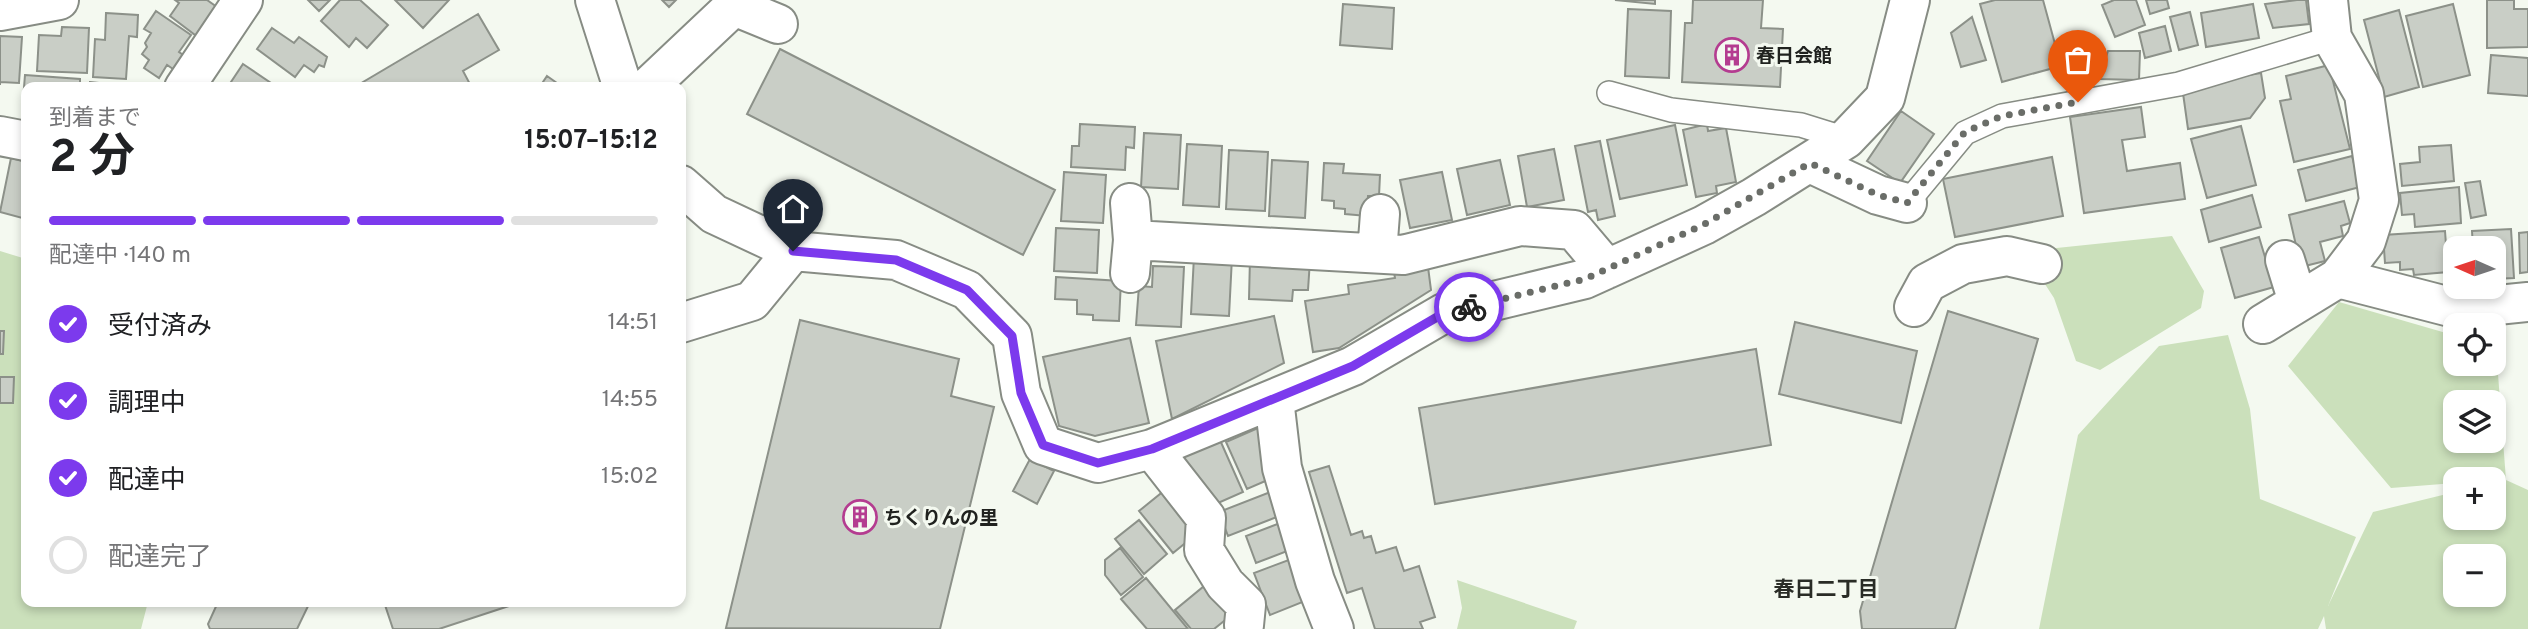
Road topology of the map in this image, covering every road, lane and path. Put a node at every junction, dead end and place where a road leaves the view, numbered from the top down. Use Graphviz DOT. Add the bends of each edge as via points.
graph roads {
  1 [pos="59,0"];
  2 [pos="243,0"];
  3 [pos="595,0"];
  4 [pos="1910,0"];
  5 [pos="2328,0"];
  6 [pos="0,11"];
  7 [pos="778,24"];
  8 [pos="2332,38"];
  9 [pos="188,82"];
  10 [pos="621,82"];
  11 [pos="654,82"];
  12 [pos="1609,93"];
  13 [pos="0,136"];
  14 [pos="1846,139"];
  15 [pos="21,140"];
  16 [pos="1810,163"];
  17 [pos="686,189"];
  18 [pos="1907,203"];
  19 [pos="1380,214"];
  20 [pos="1131,239"];
  21 [pos="793,251"];
  22 [pos="1377,253"];
  23 [pos="2285,260"];
  24 [pos="2042,264"];
  25 [pos="1607,269"];
  26 [pos="2339,278"];
  27 [pos="2298,302"];
  28 [pos="2528,302"];
  29 [pos="1914,307"];
  30 [pos="686,321"];
  31 [pos="2263,324"];
  32 [pos="1274,399"];
  33 [pos="1152,449"];
  34 [pos="1244,625"];
  35 [pos="1334,629"];
  1 -- 6 [label="street"];
  2 -- 9 [label="street"];
  3 -- 10 [label="street"];
  4 -- 14 [label="street" via="1885,98"];
  5 -- 8 [label="street"];
  7 -- 11 [label="street" via="734,6"];
  8 -- 18 [label="lane" via="2179,84 2002,116 1965,132"];
  8 -- 26 [label="street" via="2364,94 2379,200 2366,241"];
  12 -- 14 [label="lane" via="1671,110 1801,125"];
  13 -- 15 [label="street"];
  14 -- 16 [label="street"];
  16 -- 18 [label="street" via="1878,195"];
  16 -- 25 [label="street" via="1703,225"];
  17 -- 21 [label="street" via="714,214"];
  19 -- 22 [label="street"];
  20 -- 22 [label="street"];
  21 -- 30 [label="street" via="752,301"];
  21 -- 33 [label="street" via="896,260 967,290 1012,336 1021,393 1043,445 1098,463"];
  22 -- 25 [label="street" via="1403,255 1520,226 1574,230"];
  23 -- 27 [label="street"];
  24 -- 29 [label="street" via="2007,256 1963,264 1927,283"];
  25 -- 32 [label="street" via="1585,279 1444,313 1353,366"];
  26 -- 27 [label="street"];
  26 -- 28 [label="street" via="2458,309"];
  27 -- 31 [label="street"];
  32 -- 33 [label="street"];
  32 -- 35 [label="street" via="1282,468"];
  33 -- 34 [label="street" via="1206,518 1205,550 1225,584 1246,605"];
}
